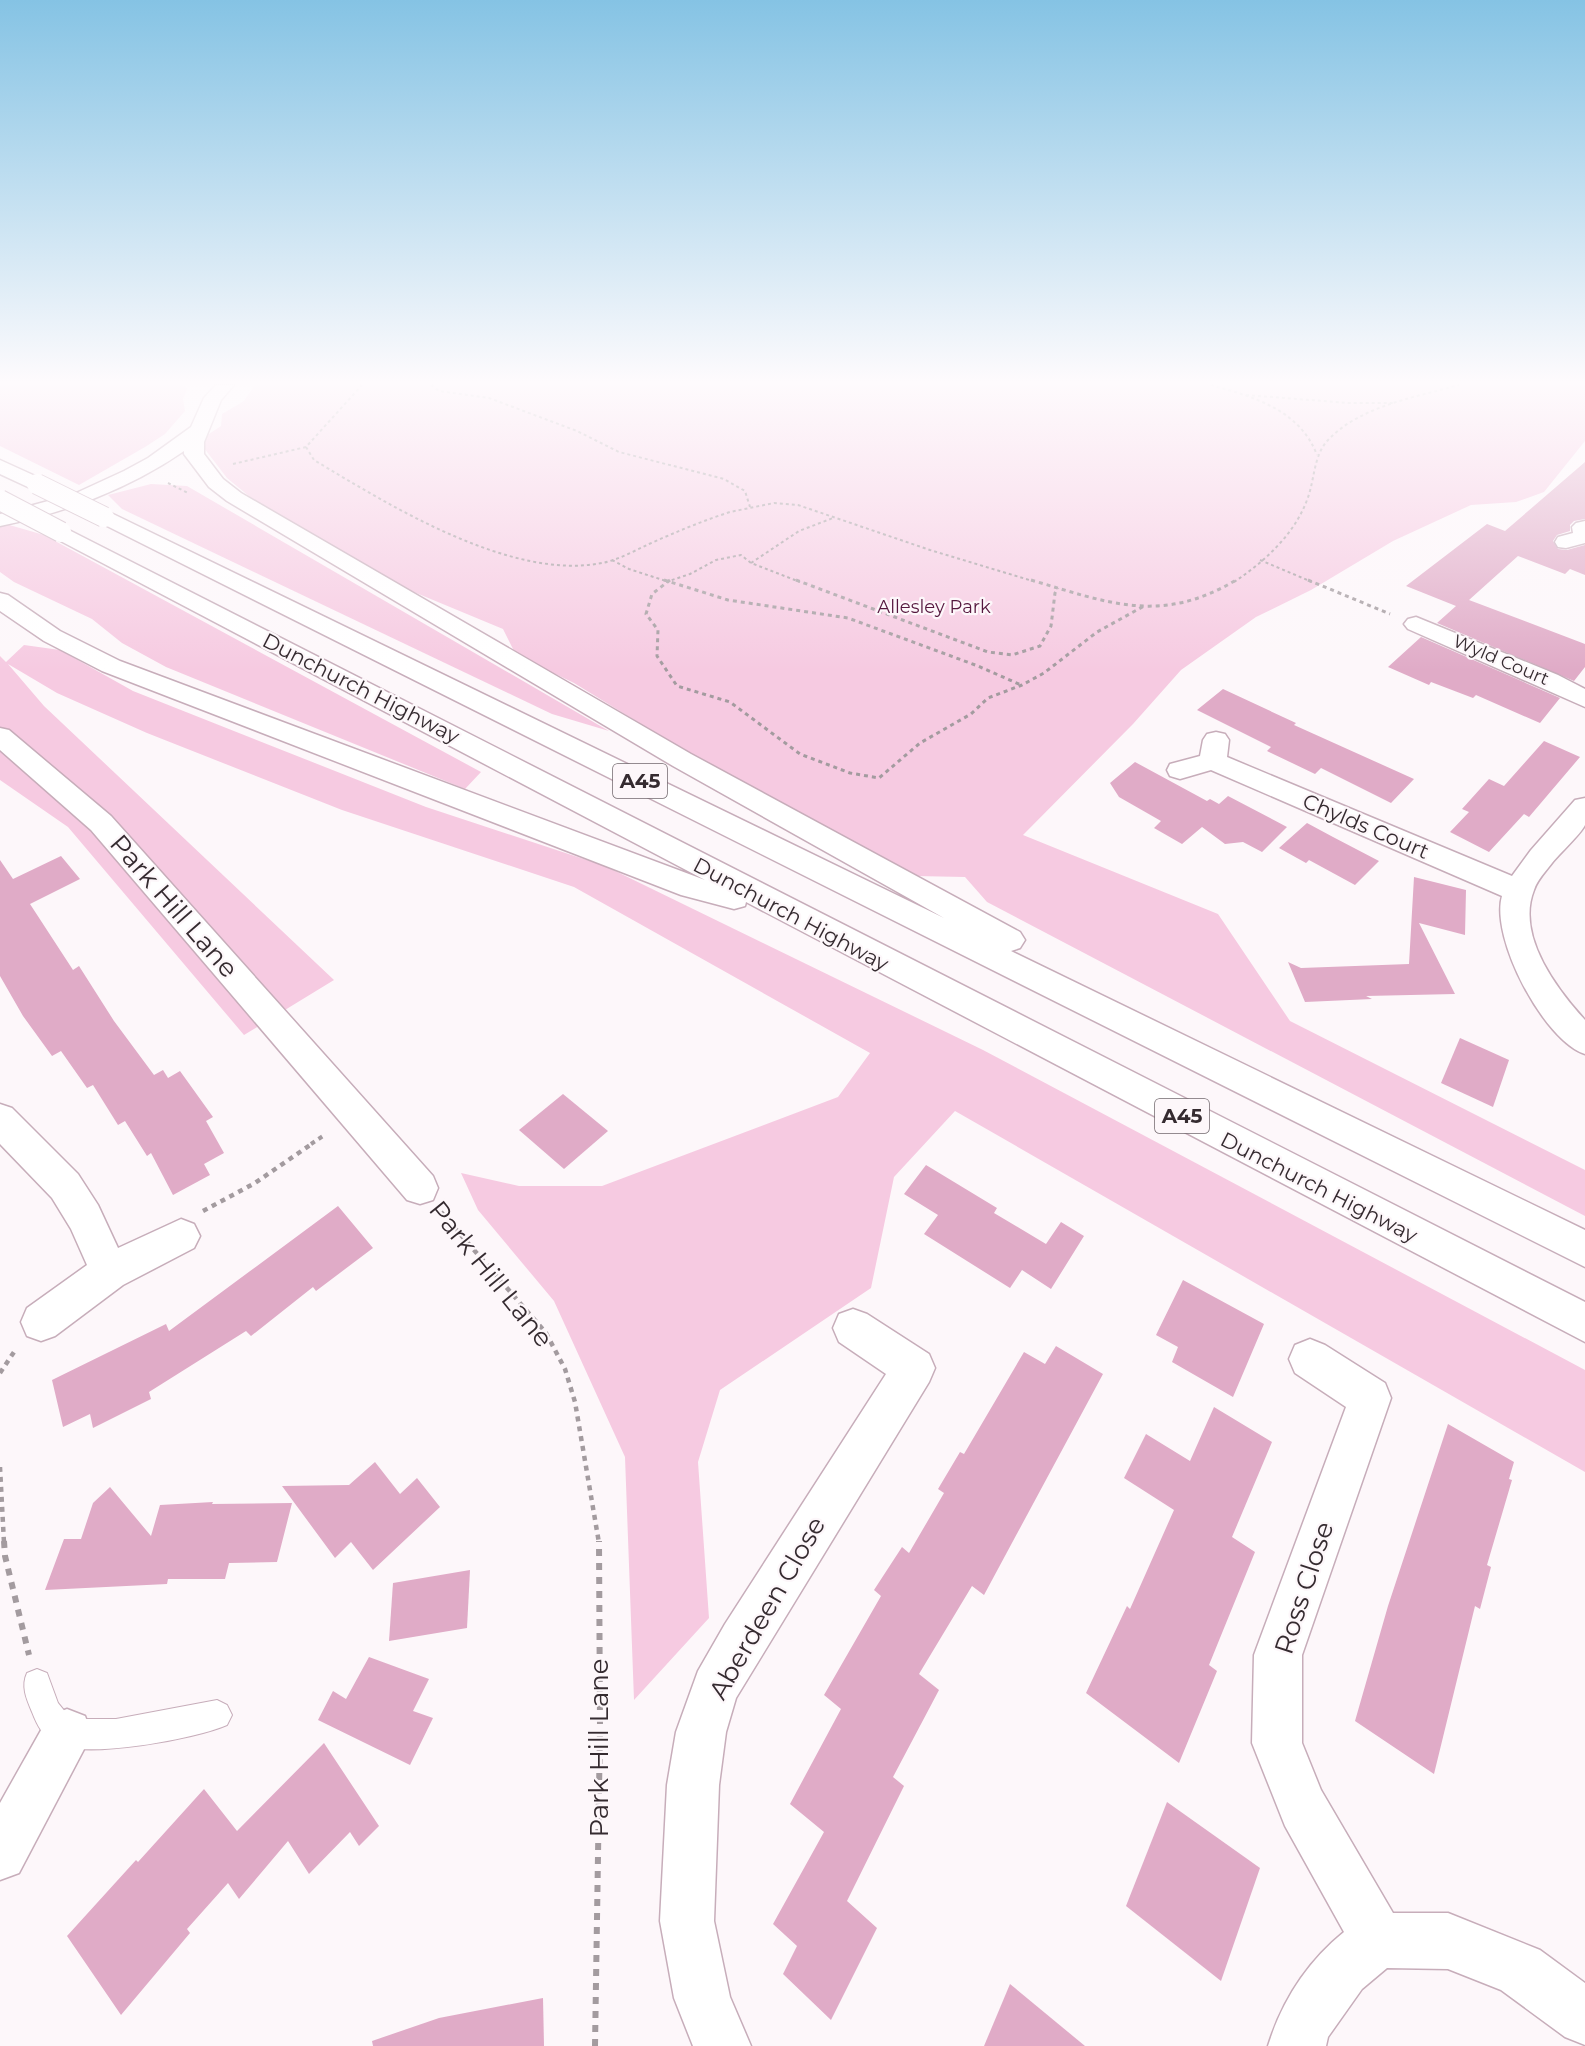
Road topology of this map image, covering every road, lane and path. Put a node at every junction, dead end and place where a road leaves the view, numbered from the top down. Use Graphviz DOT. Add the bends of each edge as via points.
graph roads {
  1 [pos="30,480"];
  2 [pos="123,480"];
  3 [pos="214,480"];
  4 [pos="351,480"];
  5 [pos="727,480"];
  6 [pos="1312,480"];
  7 [pos="0,500"];
  8 [pos="750,507"];
  9 [pos="834,517"];
  10 [pos="0,520"];
  11 [pos="611,560"];
  12 [pos="1260,560"];
  13 [pos="751,563"];
  14 [pos="667,581"];
  15 [pos="1058,588"];
  16 [pos="0,600"];
  17 [pos="1144,606"];
  18 [pos="1410,622"];
  19 [pos="1022,685"];
  20 [pos="1585,699"];
  21 [pos="0,736"];
  22 [pos="1180,770"];
  23 [pos="1585,807"];
  24 [pos="1518,891"];
  25 [pos="780,909"];
  26 [pos="1585,1041"];
  27 [pos="1175,1046"];
  28 [pos="353,1109"];
  29 [pos="0,1119"];
  30 [pos="420,1188"];
  31 [pos="181,1236"];
  32 [pos="1585,1249"];
  33 [pos="109,1272"];
  34 [pos="41,1322"];
  35 [pos="1585,1323"];
  36 [pos="853,1328"];
  37 [pos="1310,1359"];
  38 [pos="0,1467"];
  39 [pos="1,1488"];
  40 [pos="37,1683"];
  41 [pos="217,1715"];
  42 [pos="67,1734"];
  43 [pos="0,1854"];
  44 [pos="1378,1940"];
  45 [pos="1585,2017"];
  46 [pos="595,2046"];
  47 [pos="723,2046"];
  48 [pos="1297,2046"];
  1 -- 27 [label="main road, Dunchurch Highway / A45, bridge"];
  2 -- 10 [label="main road" via="68,502"];
  3 -- 27 [label="main road" via="243,503 682,760 1125,1004"];
  4 -- 11 [label="path" via="450,535 514,555 553,564 586,566"];
  5 -- 8 [label="path" via="745,491"];
  6 -- 12 [label="path" via="1296,524"];
  7 -- 25 [label="main road, Dunchurch Highway / A45, bridge"];
  8 -- 9 [label="path" via="789,504"];
  8 -- 11 [label="path" via="722,514"];
  9 -- 13 [label="path" via="800,531"];
  9 -- 15 [label="path" via="943,555"];
  11 -- 14 [label="path"];
  12 -- 17 [label="path" via="1238,579 1201,599"];
  12 -- 18 [label="path"];
  13 -- 14 [label="path" via="741,555 716,560"];
  13 -- 15 [label="path" via="988,652 1012,655 1040,646 1051,626"];
  14 -- 19 [label="path" via="728,600 848,618"];
  14 -- 19 [label="path" via="652,594 646,614 658,630 657,656 677,686 730,702 800,754 850,773 879,778 920,743 971,714 988,698"];
  15 -- 17 [label="path" via="1110,603"];
  16 -- 25 [label="main road" via="52,636 111,666 692,888"];
  17 -- 19 [label="path" via="1097,632"];
  18 -- 20 [label="main road, Wyld Court"];
  21 -- 28 [label="main road, Park Hill Lane" via="101,823"];
  22 -- 24 [label="main road, Chylds Court" via="1214,750"];
  23 -- 24 [label="main road"];
  24 -- 26 [label="main road" via="1516,921 1525,957 1563,1018"];
  25 -- 35 [label="main road, Dunchurch Highway / A45"];
  27 -- 32 [label="main road, Dunchurch Highway / A45"];
  28 -- 30 [label="main road, Park Hill Lane"];
  28 -- 31 [label="path" via="326,1134 255,1183 183,1222"];
  29 -- 33 [label="main road" via="13,1137 64,1184 83,1213"];
  30 -- 46 [label="path, Park Hill Lane" via="546,1333 565,1369 575,1402 599,1539"];
  31 -- 33 [label="main road"];
  33 -- 34 [label="main road"];
  36 -- 47 [label="main road, Aberdeen Close" via="914,1368 742,1641 715,1688 701,1732 693,1785 687,1921 702,1998"];
  37 -- 44 [label="main road, Ross Close" via="1370,1398 1278,1655 1277,1743 1303,1808"];
  38 -- 39 [label="path"];
  39 -- 40 [label="path" via="5,1556"];
  40 -- 42 [label="lane" via="47,1718"];
  41 -- 42 [label="lane" via="98,1735"];
  42 -- 43 [label="main road"];
  44 -- 45 [label="main road" via="1448,1941 1520,1970"];
  44 -- 48 [label="main road" via="1342,1968 1304,2023"];
}
